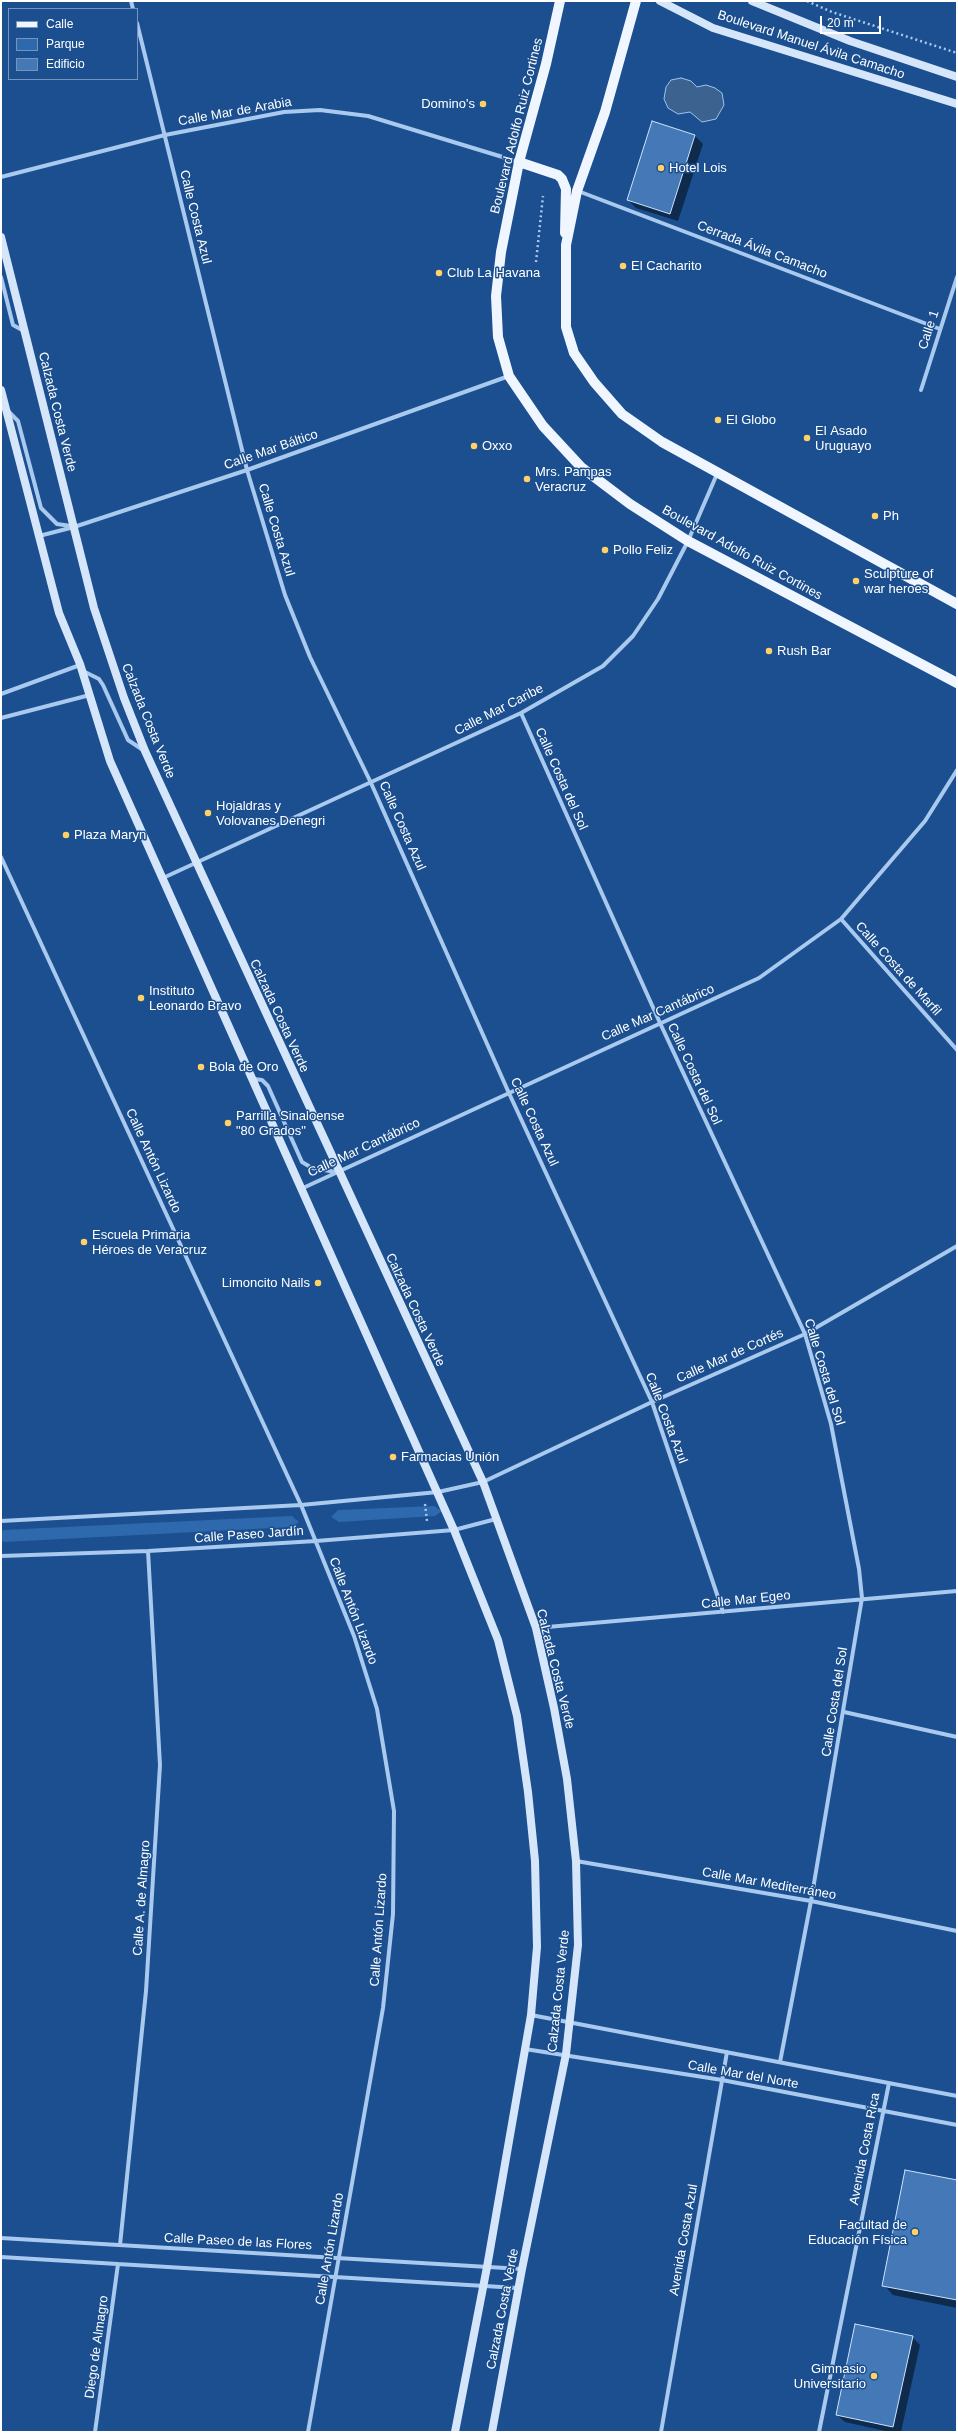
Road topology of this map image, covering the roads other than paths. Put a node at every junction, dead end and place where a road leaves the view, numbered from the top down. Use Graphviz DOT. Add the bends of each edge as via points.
graph roads {
  1 [pos="560,1"];
  2 [pos="636,1"];
  3 [pos="660,1"];
  4 [pos="752,1"];
  5 [pos="138,27"];
  6 [pos="957,78"];
  7 [pos="957,104"];
  8 [pos="165,135"];
  9 [pos="519,162"];
  10 [pos="1,177"];
  11 [pos="577,191"];
  12 [pos="1,237"];
  13 [pos="566,245"];
  14 [pos="1,277"];
  15 [pos="957,277"];
  16 [pos="940,328"];
  17 [pos="25,332"];
  18 [pos="508,376"];
  19 [pos="1,390"];
  20 [pos="921,390"];
  21 [pos="6,410"];
  22 [pos="247,470"];
  23 [pos="717,474"];
  24 [pos="74,527"];
  25 [pos="38,536"];
  26 [pos="688,541"];
  27 [pos="957,604"];
  28 [pos="80,664"];
  29 [pos="957,683"];
  30 [pos="1,694"];
  31 [pos="90,695"];
  32 [pos="521,713"];
  33 [pos="1,718"];
  34 [pos="145,751"];
  35 [pos="957,770"];
  36 [pos="371,783"];
  37 [pos="1,857"];
  38 [pos="196,863"];
  39 [pos="163,878"];
  40 [pos="841,919"];
  41 [pos="660,1023"];
  42 [pos="957,1050"];
  43 [pos="254,1079"];
  44 [pos="508,1091"];
  45 [pos="338,1172"];
  46 [pos="303,1188"];
  47 [pos="957,1246"];
  48 [pos="805,1334"];
  49 [pos="652,1402"];
  50 [pos="483,1482"];
  51 [pos="438,1492"];
  52 [pos="301,1505"];
  53 [pos="496,1519"];
  54 [pos="1,1521"];
  55 [pos="454,1530"];
  56 [pos="316,1540"];
  57 [pos="148,1551"];
  58 [pos="1,1556"];
  59 [pos="957,1591"];
  60 [pos="862,1598"];
  61 [pos="723,1612"];
  62 [pos="536,1628"];
  63 [pos="844,1712"];
  64 [pos="957,1737"];
  65 [pos="576,1861"];
  66 [pos="811,1902"];
  67 [pos="957,1931"];
  68 [pos="531,2015"];
  69 [pos="571,2021"];
  70 [pos="524,2049"];
  71 [pos="727,2052"];
  72 [pos="566,2054"];
  73 [pos="780,2062"];
  74 [pos="722,2080"];
  75 [pos="889,2083"];
  76 [pos="957,2096"];
  77 [pos="882,2111"];
  78 [pos="957,2125"];
  79 [pos="1,2238"];
  80 [pos="120,2245"];
  81 [pos="1,2257"];
  82 [pos="339,2258"];
  83 [pos="118,2264"];
  84 [pos="487,2267"];
  85 [pos="522,2269"];
  86 [pos="336,2277"];
  87 [pos="482,2286"];
  88 [pos="518,2288"];
  89 [pos="95,2432"];
  90 [pos="308,2432"];
  91 [pos="455,2432"];
  92 [pos="492,2432"];
  93 [pos="661,2432"];
  94 [pos="819,2432"];
  1 -- 9 [label="main road, Boulevard Adolfo Ruiz Cortines"];
  2 -- 11 [label="main road" via="604,112"];
  3 -- 7 [label="main road, Boulevard Manuel Ávila Camacho" via="713,28"];
  4 -- 6 [label="main road, Boulevard Manuel Ávila Camacho" via="850,41"];
  5 -- 8 [label="street, Calle Costa Azul"];
  8 -- 9 [label="street, Calle Mar de Arabia" via="284,112 320,110 368,116"];
  8 -- 10 [label="street, Calle Mar de Arabia"];
  8 -- 22 [label="street, Calle Costa Azul"];
  9 -- 13 [label="main road" via="558,175 562,179 566,188"];
  9 -- 18 [label="main road, Boulevard Adolfo Ruiz Cortines" via="501,252 496,296 498,337"];
  11 -- 13 [label="main road"];
  11 -- 16 [label="street, Cerrada Ávila Camacho"];
  12 -- 17 [label="main road, Calzada Costa Verde"];
  13 -- 23 [label="main road" via="566,328 574,353 594,382 622,414 662,442"];
  14 -- 17 [label="street" via="13,326"];
  15 -- 16 [label="street, Calle 1"];
  16 -- 20 [label="street, Calle 1"];
  17 -- 24 [label="main road, Calzada Costa Verde"];
  18 -- 22 [label="street, Calle Mar Báltico"];
  18 -- 26 [label="main road, Boulevard Adolfo Ruiz Cortines" via="543,426 581,467 630,504"];
  19 -- 21 [label="main road, Calzada Costa Verde"];
  21 -- 24 [label="street" via="18,421 41,508 57,524"];
  21 -- 25 [label="main road, Calzada Costa Verde"];
  22 -- 24 [label="street, Calle Mar Báltico"];
  22 -- 36 [label="street, Calle Costa Azul" via="285,595 310,657"];
  23 -- 26 [label="street, Calle Mar Caribe"];
  23 -- 27 [label="main road"];
  24 -- 25 [label="street, Calle Mar Báltico"];
  24 -- 34 [label="main road, Calzada Costa Verde" via="94,608"];
  25 -- 28 [label="main road, Calzada Costa Verde" via="59,613"];
  26 -- 29 [label="main road, Boulevard Adolfo Ruiz Cortines"];
  26 -- 32 [label="street, Calle Mar Caribe" via="658,599 634,636 603,666"];
  28 -- 30 [label="street"];
  28 -- 31 [label="main road, Calzada Costa Verde"];
  28 -- 34 [label="street" via="88,675 99,679 103,685 128,740"];
  31 -- 33 [label="street"];
  31 -- 39 [label="main road, Calzada Costa Verde" via="110,761"];
  32 -- 36 [label="street, Calle Mar Caribe"];
  32 -- 41 [label="street, Calle Costa del Sol"];
  34 -- 38 [label="main road, Calzada Costa Verde"];
  35 -- 40 [label="street, Calle Mar Cantábrico" via="925,821"];
  36 -- 38 [label="street, Calle Mar Caribe"];
  36 -- 44 [label="street, Calle Costa Azul"];
  37 -- 52 [label="street, Calle Antón Lizardo"];
  38 -- 39 [label="street, Calle Mar Caribe"];
  38 -- 45 [label="main road, Calzada Costa Verde"];
  39 -- 43 [label="main road, Calzada Costa Verde"];
  40 -- 41 [label="street, Calle Mar Cantábrico" via="759,978"];
  40 -- 42 [label="street, Calle Costa de Marfil"];
  41 -- 44 [label="street, Calle Mar Cantábrico"];
  41 -- 48 [label="street, Calle Costa del Sol"];
  43 -- 45 [label="street" via="262,1080 268,1086 302,1162 312,1168"];
  43 -- 46 [label="main road, Calzada Costa Verde"];
  44 -- 45 [label="street, Calle Mar Cantábrico"];
  44 -- 49 [label="street, Calle Costa Azul"];
  45 -- 46 [label="street, Calle Mar Cantábrico"];
  45 -- 50 [label="main road, Calzada Costa Verde"];
  46 -- 51 [label="main road, Calzada Costa Verde"];
  47 -- 48 [label="street, Calle Mar de Cortés"];
  48 -- 49 [label="street, Calle Mar de Cortés"];
  48 -- 60 [label="street, Calle Costa del Sol" via="831,1424 859,1569"];
  49 -- 50 [label="street, Calle Mar de Cortés"];
  49 -- 61 [label="street, Calle Costa Azul"];
  50 -- 51 [label="street, Calle Paseo Jardín"];
  50 -- 53 [label="main road, Calzada Costa Verde"];
  51 -- 52 [label="street, Calle Paseo Jardín"];
  51 -- 55 [label="main road, Calzada Costa Verde"];
  52 -- 54 [label="street, Calle Paseo Jardín"];
  52 -- 56 [label="street, Calle Antón Lizardo"];
  53 -- 55 [label="street, Calle Paseo Jardín"];
  53 -- 62 [label="main road, Calzada Costa Verde"];
  55 -- 56 [label="street, Calle Paseo Jardín"];
  55 -- 68 [label="main road, Calzada Costa Verde" via="498,1640 520,1739 535,1861 537,1946"];
  56 -- 57 [label="street, Calle Paseo Jardín"];
  56 -- 82 [label="street, Calle Antón Lizardo" via="354,1636 377,1709 394,1811 393,1914 383,2008"];
  57 -- 58 [label="street, Calle Paseo Jardín"];
  57 -- 80 [label="street, Calle A. de Almagro" via="160,1765 146,1991"];
  59 -- 60 [label="street, Calle Mar Egeo"];
  60 -- 61 [label="street, Calle Mar Egeo"];
  60 -- 63 [label="street, Calle Costa del Sol"];
  61 -- 62 [label="street, Calle Mar Egeo"];
  62 -- 65 [label="main road, Calzada Costa Verde" via="566,1772"];
  63 -- 64 [label="street"];
  63 -- 66 [label="street, Calle Costa del Sol"];
  65 -- 66 [label="street, Calle Mar Mediterráneo"];
  65 -- 69 [label="main road, Calzada Costa Verde" via="578,1945"];
  66 -- 67 [label="street, Calle Mar Mediterráneo"];
  66 -- 73 [label="street, Calle Costa del Sol"];
  68 -- 69 [label="street, Calle Mar del Norte"];
  68 -- 70 [label="main road, Calzada Costa Verde"];
  69 -- 71 [label="street, Calle Mar del Norte"];
  69 -- 72 [label="main road, Calzada Costa Verde"];
  70 -- 72 [label="street, Calle Mar del Norte"];
  70 -- 84 [label="main road, Calzada Costa Verde"];
  71 -- 73 [label="street, Calle Mar del Norte"];
  71 -- 74 [label="street, Avenida Costa Azul"];
  72 -- 74 [label="street, Calle Mar del Norte"];
  72 -- 85 [label="main road, Calzada Costa Verde"];
  73 -- 75 [label="street, Calle Mar del Norte"];
  74 -- 77 [label="street, Calle Mar del Norte"];
  74 -- 93 [label="street, Avenida Costa Azul"];
  75 -- 76 [label="street, Calle Mar del Norte"];
  75 -- 77 [label="street, Avenida Costa Rica"];
  77 -- 78 [label="street, Calle Mar del Norte"];
  77 -- 94 [label="street, Avenida Costa Rica"];
  79 -- 80 [label="street, Calle Paseo de las Flores"];
  80 -- 82 [label="street, Calle Paseo de las Flores"];
  81 -- 83 [label="street"];
  82 -- 84 [label="street, Calle Paseo de las Flores"];
  82 -- 86 [label="street, Calle Antón Lizardo"];
  83 -- 86 [label="street"];
  83 -- 89 [label="street, Diego de Almagro"];
  84 -- 85 [label="street, Calle Paseo de las Flores"];
  84 -- 87 [label="main road, Calzada Costa Verde"];
  85 -- 88 [label="main road, Calzada Costa Verde"];
  86 -- 87 [label="street"];
  86 -- 90 [label="street, Calle Antón Lizardo"];
  87 -- 88 [label="street"];
  87 -- 91 [label="main road, Calzada Costa Verde"];
  88 -- 92 [label="main road, Calzada Costa Verde"];
}
